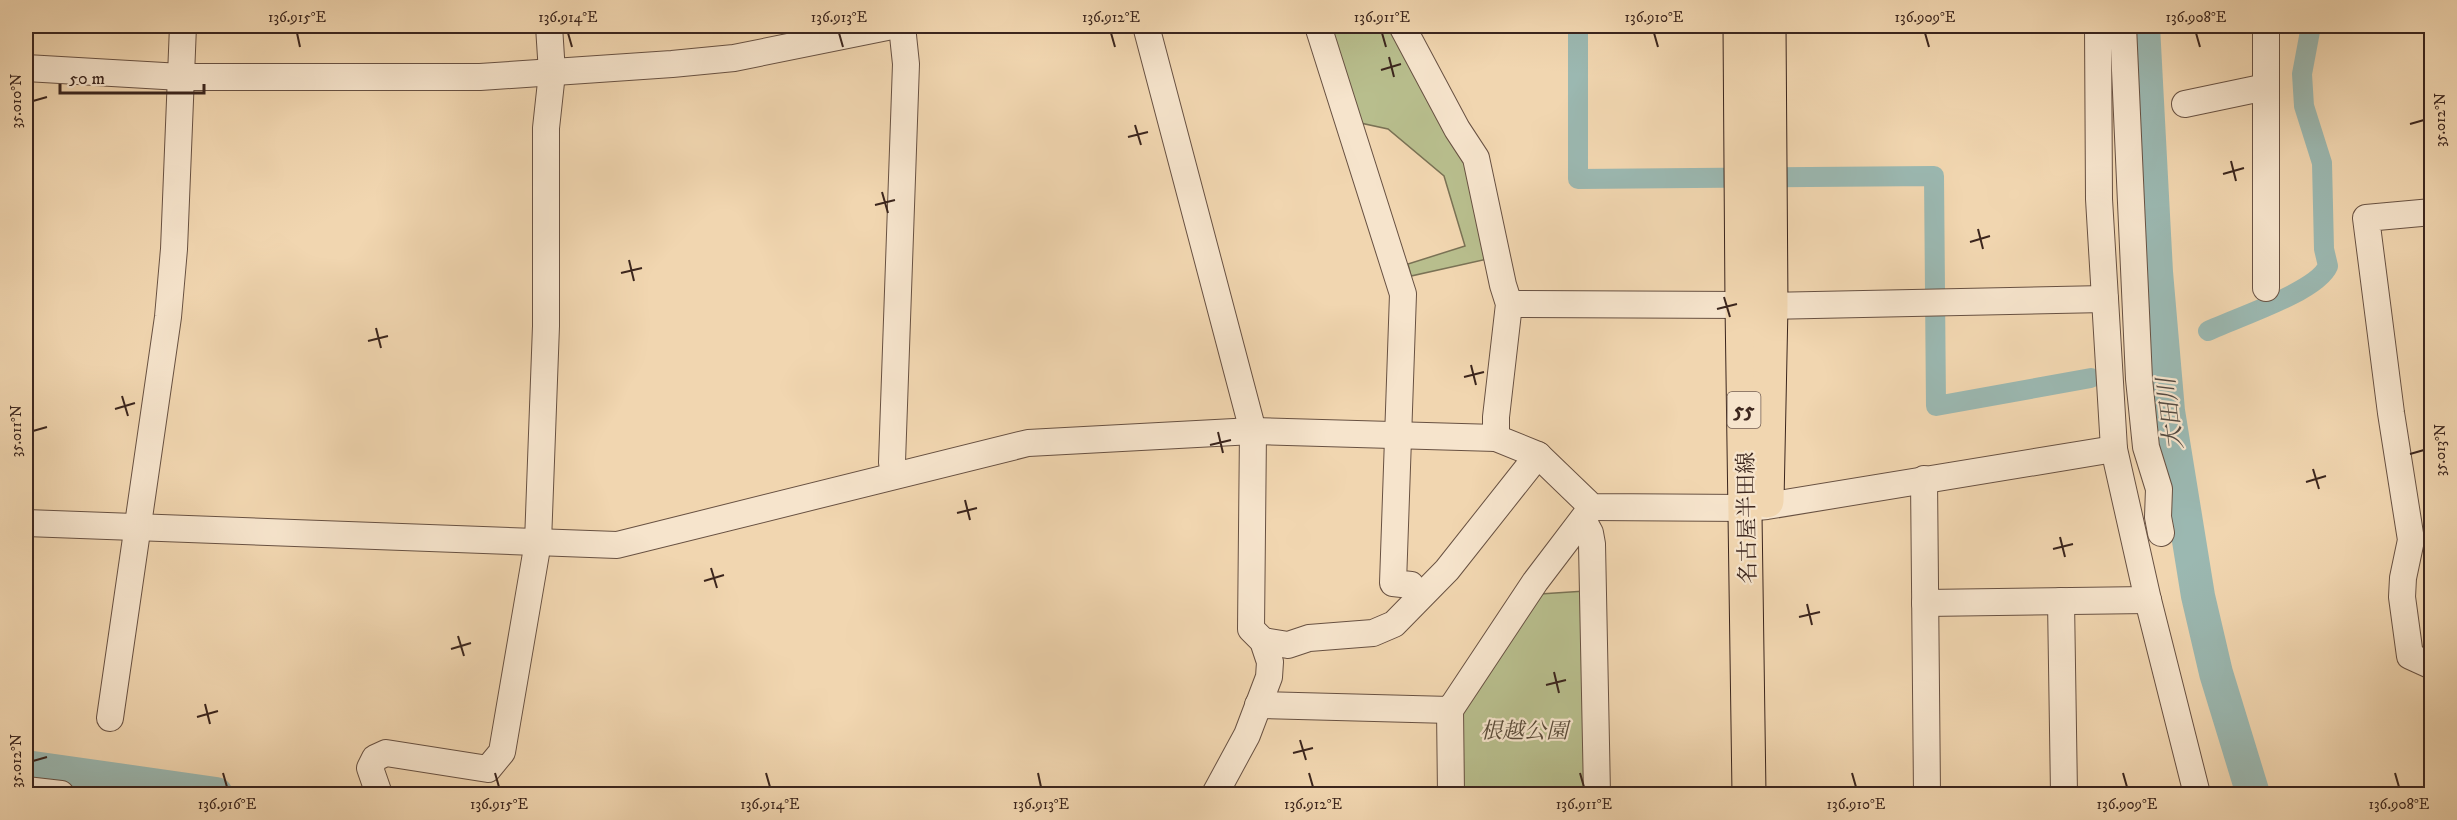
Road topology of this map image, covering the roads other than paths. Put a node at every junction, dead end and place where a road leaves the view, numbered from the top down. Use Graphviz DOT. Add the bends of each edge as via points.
graph roads {
  1 [pos="183,26"];
  2 [pos="549,26"];
  3 [pos="892,26"];
  4 [pos="902,26"];
  5 [pos="1146,26"];
  6 [pos="1318,26"];
  7 [pos="1402,26"];
  8 [pos="1740,26"];
  9 [pos="1769,26"];
  10 [pos="2098,26"];
  11 [pos="2123,26"];
  12 [pos="2266,26"];
  13 [pos="26,68"];
  14 [pos="552,73"];
  15 [pos="181,77"];
  16 [pos="2266,87"];
  17 [pos="2185,104"];
  18 [pos="2432,212"];
  19 [pos="2266,288"];
  20 [pos="2105,299"];
  21 [pos="1509,304"];
  22 [pos="1756,305"];
  23 [pos="1253,431"];
  24 [pos="1399,435"];
  25 [pos="1496,438"];
  26 [pos="2114,449"];
  27 [pos="1538,455"];
  28 [pos="894,475"];
  29 [pos="1924,479"];
  30 [pos="1756,507"];
  31 [pos="1587,513"];
  32 [pos="26,523"];
  33 [pos="136,527"];
  34 [pos="2161,533"];
  35 [pos="538,543"];
  36 [pos="1411,585"];
  37 [pos="2148,600"];
  38 [pos="2061,601"];
  39 [pos="1925,603"];
  40 [pos="1263,641"];
  41 [pos="2432,666"];
  42 [pos="1258,705"];
  43 [pos="1450,710"];
  44 [pos="110,718"];
  45 [pos="380,794"];
  46 [pos="1215,795"];
  47 [pos="1451,795"];
  48 [pos="1597,795"];
  49 [pos="1749,795"];
  50 [pos="1769,795"];
  51 [pos="1927,795"];
  52 [pos="2064,795"];
  53 [pos="2197,795"];
  1 -- 15 [label="street"];
  2 -- 14 [label="street"];
  3 -- 14 [label="street" via="734,58"];
  4 -- 28 [label="street" via="906,64"];
  5 -- 23 [label="street"];
  6 -- 24 [label="street" via="1403,294"];
  7 -- 21 [label="street" via="1476,158"];
  8 -- 22 [label="main road, 名古屋半田線 / 55"];
  9 -- 22 [label="main road, 名古屋半田線 / 55"];
  10 -- 20 [label="street" via="2099,199"];
  11 -- 34 [label="street" via="2139,379 2146,447 2158,489"];
  12 -- 16 [label="street"];
  13 -- 15 [label="street"];
  14 -- 15 [label="street" via="480,77"];
  14 -- 35 [label="street" via="546,128 546,326"];
  15 -- 33 [label="street" via="168,317"];
  16 -- 17 [label="street"];
  16 -- 19 [label="street"];
  18 -- 41 [label="street" via="2366,218 2411,540 2402,597 2410,656"];
  20 -- 22 [label="street"];
  20 -- 26 [label="street"];
  21 -- 22 [label="street"];
  21 -- 25 [label="street"];
  22 -- 30 [label="main road, 名古屋半田線 / 55"];
  23 -- 24 [label="street"];
  23 -- 28 [label="street" via="1028,443"];
  23 -- 40 [label="street" via="1251,629"];
  24 -- 25 [label="street"];
  24 -- 36 [label="street" via="1393,583"];
  25 -- 27 [label="street"];
  26 -- 29 [label="street"];
  26 -- 37 [label="street"];
  27 -- 31 [label="street"];
  27 -- 40 [label="street" via="1447,570 1394,624 1373,633 1309,638 1288,645"];
  28 -- 35 [label="street" via="617,545"];
  29 -- 30 [label="street"];
  29 -- 39 [label="street"];
  30 -- 31 [label="street"];
  30 -- 49 [label="main road, 名古屋半田線 / 55"];
  30 -- 50 [label="main road, 名古屋半田線 / 55"];
  31 -- 43 [label="street" via="1535,582"];
  31 -- 48 [label="street" via="1592,544"];
  32 -- 33 [label="street"];
  33 -- 35 [label="street"];
  33 -- 44 [label="street"];
  35 -- 45 [label="street" via="502,752 488,769 386,753 375,758 370,768"];
  37 -- 38 [label="street"];
  37 -- 53 [label="street"];
  38 -- 39 [label="street"];
  38 -- 52 [label="street"];
  39 -- 51 [label="street"];
  40 -- 42 [label="street" via="1270,662 1269,678"];
  42 -- 43 [label="street"];
  42 -- 46 [label="street" via="1247,735"];
  43 -- 47 [label="street"];
}
